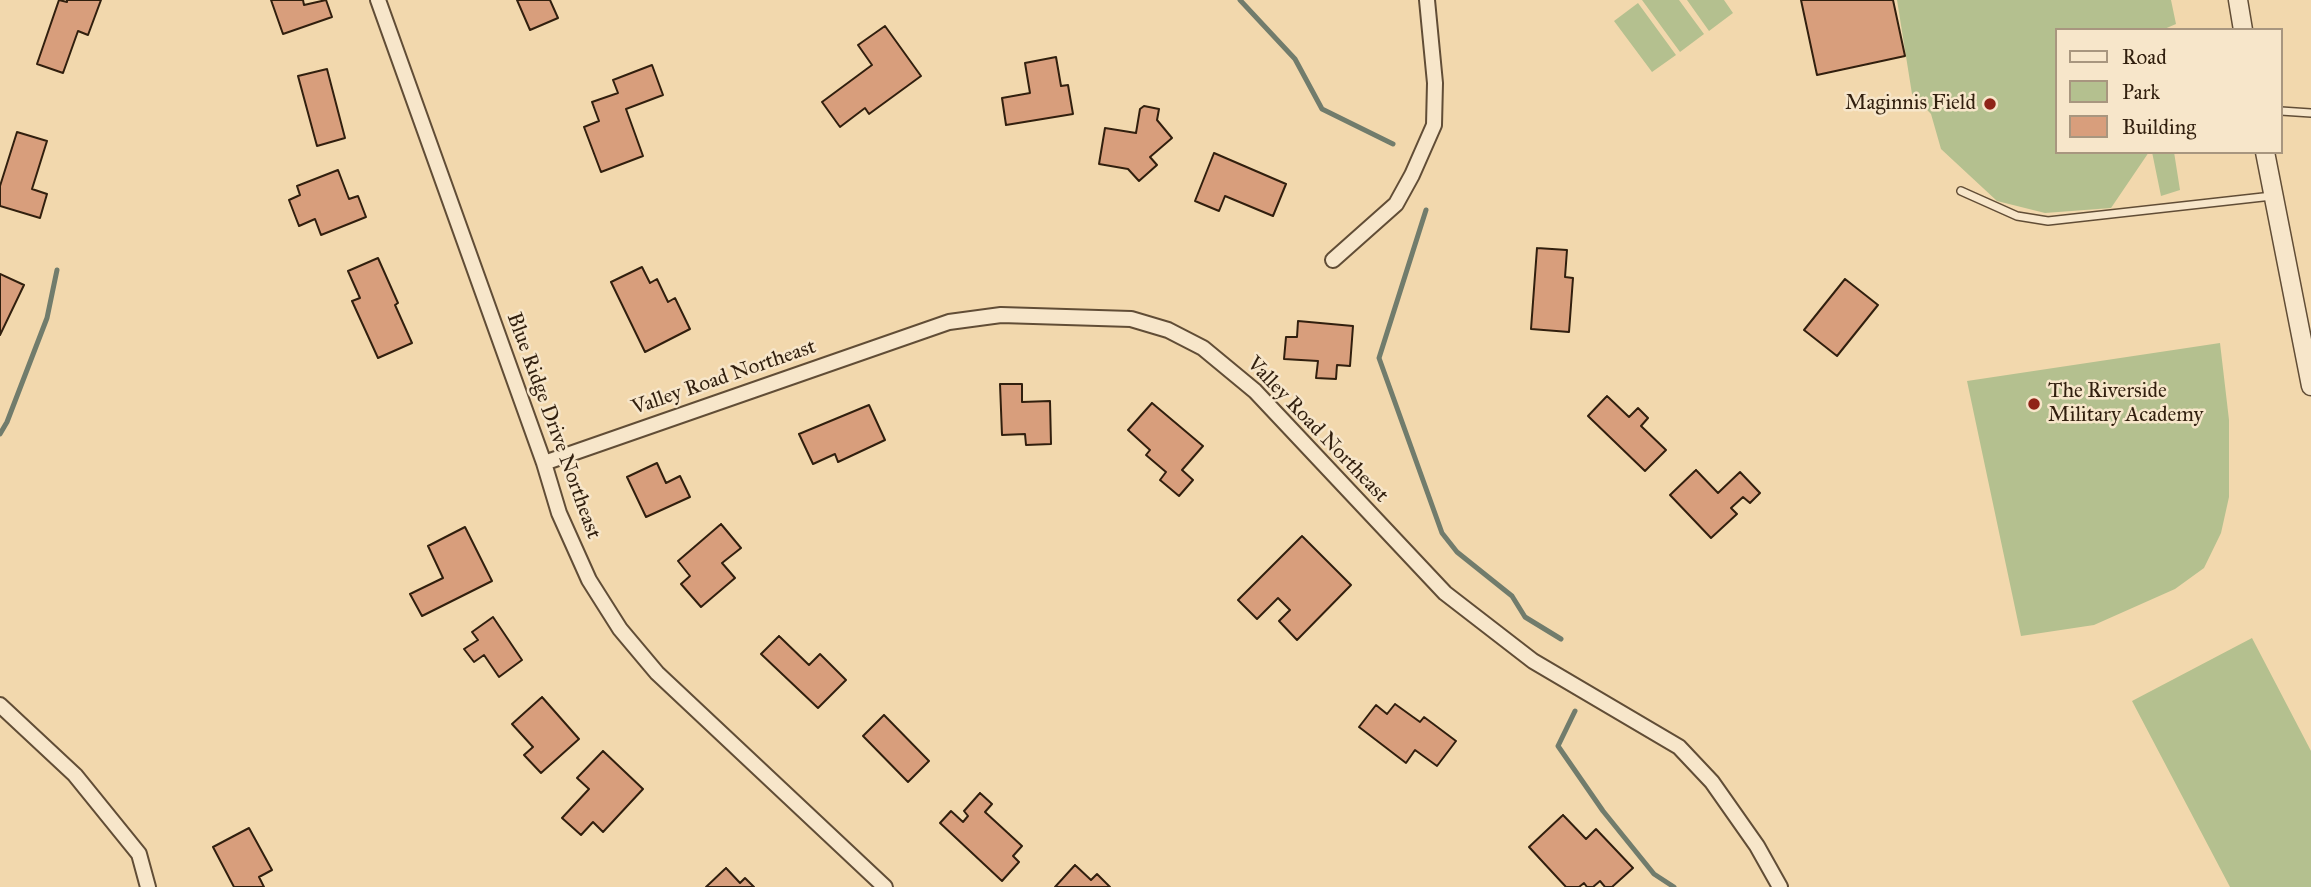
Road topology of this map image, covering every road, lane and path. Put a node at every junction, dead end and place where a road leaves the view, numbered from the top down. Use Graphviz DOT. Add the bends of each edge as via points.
graph roads {
  1 [pos="378,0"];
  2 [pos="1427,0"];
  3 [pos="2238,0"];
  4 [pos="2243,28"];
  5 [pos="2283,111"];
  6 [pos="2311,113"];
  7 [pos="2265,154"];
  8 [pos="1961,191"];
  9 [pos="2273,195"];
  10 [pos="1333,260"];
  11 [pos="2311,386"];
  12 [pos="544,463"];
  13 [pos="0,705"];
  14 [pos="148,887"];
  15 [pos="885,887"];
  16 [pos="1780,887"];
  1 -- 12 [label="street, Blue Ridge Drive Northeast"];
  2 -- 10 [label="street" via="1434,125 1396,204"];
  3 -- 4 [label="street"];
  5 -- 6 [label="lane"];
  7 -- 9 [label="street"];
  8 -- 9 [label="lane" via="2017,216 2048,221"];
  9 -- 11 [label="street"];
  12 -- 15 [label="street, Blue Ridge Drive Northeast" via="559,513 589,580 620,629 657,673"];
  12 -- 16 [label="street, Valley Road Northeast" via="948,322 1000,315 1131,319 1168,330 1203,348 1255,391 1445,593 1533,661 1679,747 1712,782"];
  13 -- 14 [label="street" via="75,775 139,854"];
}
